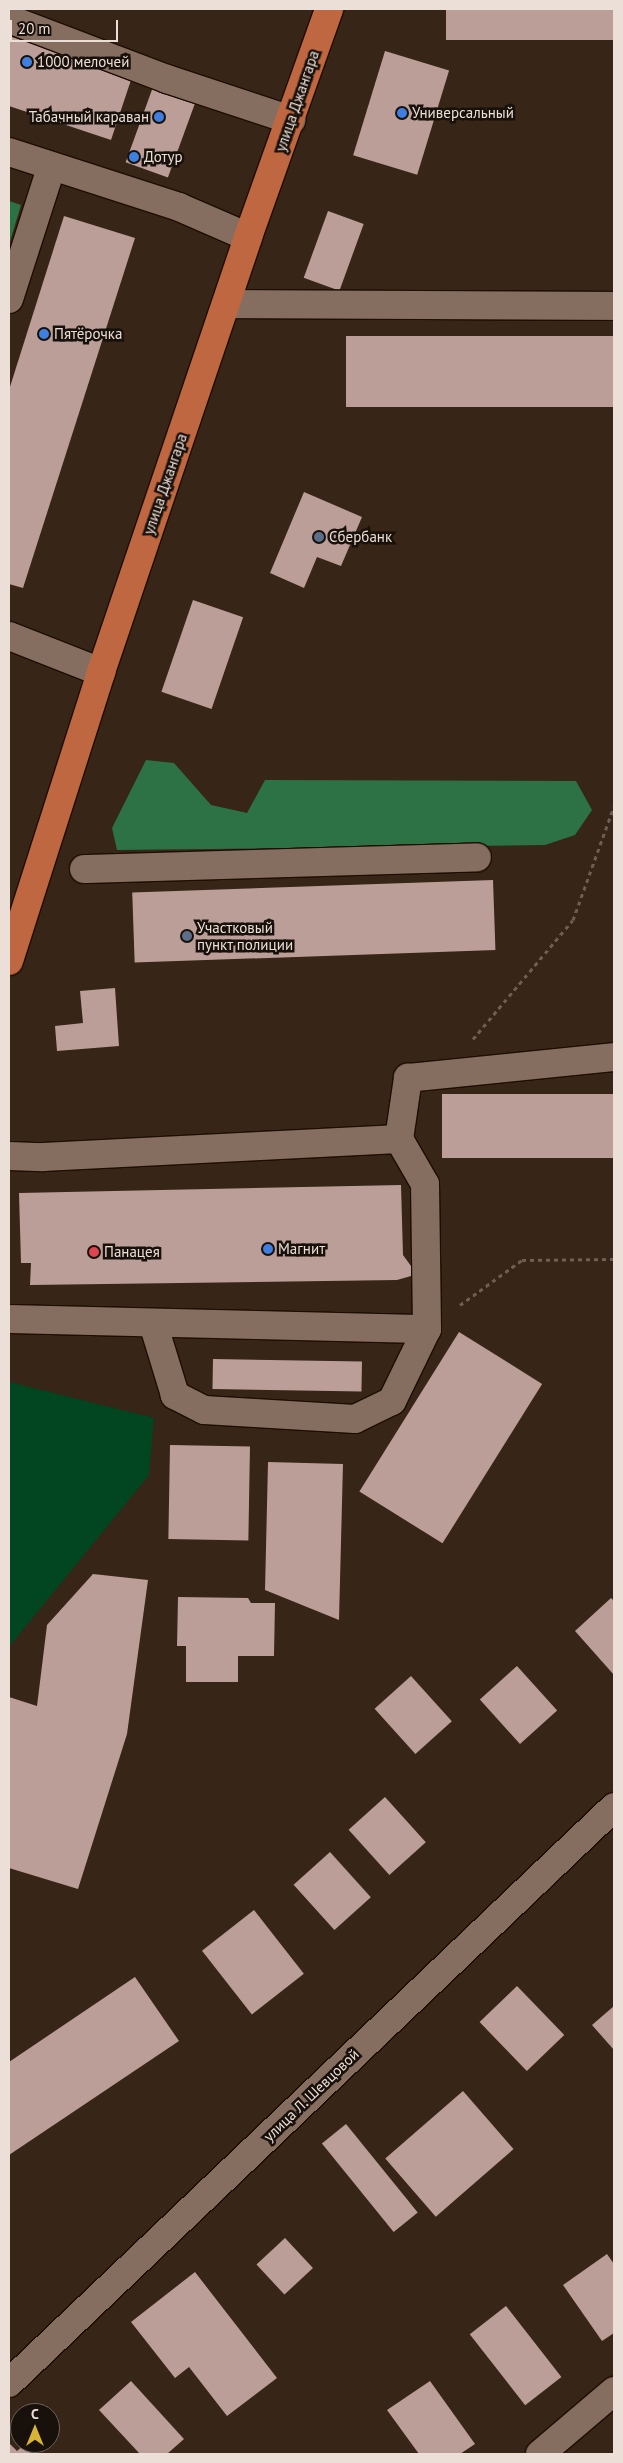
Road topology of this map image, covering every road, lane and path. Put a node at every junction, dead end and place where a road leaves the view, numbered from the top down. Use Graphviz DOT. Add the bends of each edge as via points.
graph roads {
  1 [pos="329,9"];
  2 [pos="9,19"];
  3 [pos="291,120"];
  4 [pos="9,152"];
  5 [pos="51,168"];
  6 [pos="248,237"];
  7 [pos="9,299"];
  8 [pos="227,304"];
  9 [pos="614,306"];
  10 [pos="9,636"];
  11 [pos="101,672"];
  12 [pos="614,806"];
  13 [pos="477,857"];
  14 [pos="84,869"];
  15 [pos="9,961"];
  16 [pos="614,1057"];
  17 [pos="442,1074"];
  18 [pos="399,1139"];
  19 [pos="9,1156"];
  20 [pos="614,1259"];
  21 [pos="9,1319"];
  22 [pos="153,1323"];
  23 [pos="427,1329"];
  24 [pos="614,1807"];
  25 [pos="10,2380"];
  26 [pos="614,2392"];
  27 [pos="540,2454"];
  1 -- 3 [label="main road, улица Джангара"];
  2 -- 3 [label="street" via="166,79"];
  3 -- 6 [label="main road, улица Джангара"];
  4 -- 5 [label="street"];
  5 -- 6 [label="street" via="178,207"];
  5 -- 7 [label="street"];
  6 -- 8 [label="main road, улица Джангара"];
  8 -- 9 [label="street"];
  8 -- 11 [label="main road, улица Джангара"];
  10 -- 11 [label="street"];
  11 -- 15 [label="main road, улица Джангара"];
  12 -- 17 [label="path" via="573,920"];
  13 -- 14 [label="street"];
  16 -- 17 [label="street"];
  17 -- 18 [label="street" via="408,1078"];
  18 -- 19 [label="street"];
  18 -- 23 [label="street" via="425,1184"];
  20 -- 23 [label="path" via="522,1260"];
  21 -- 22 [label="street"];
  22 -- 23 [label="street"];
  22 -- 23 [label="street" via="175,1395 204,1410 355,1419 392,1401"];
  24 -- 25 [label="street, улица Л. Шевцовой"];
  26 -- 27 [label="street"];
}
